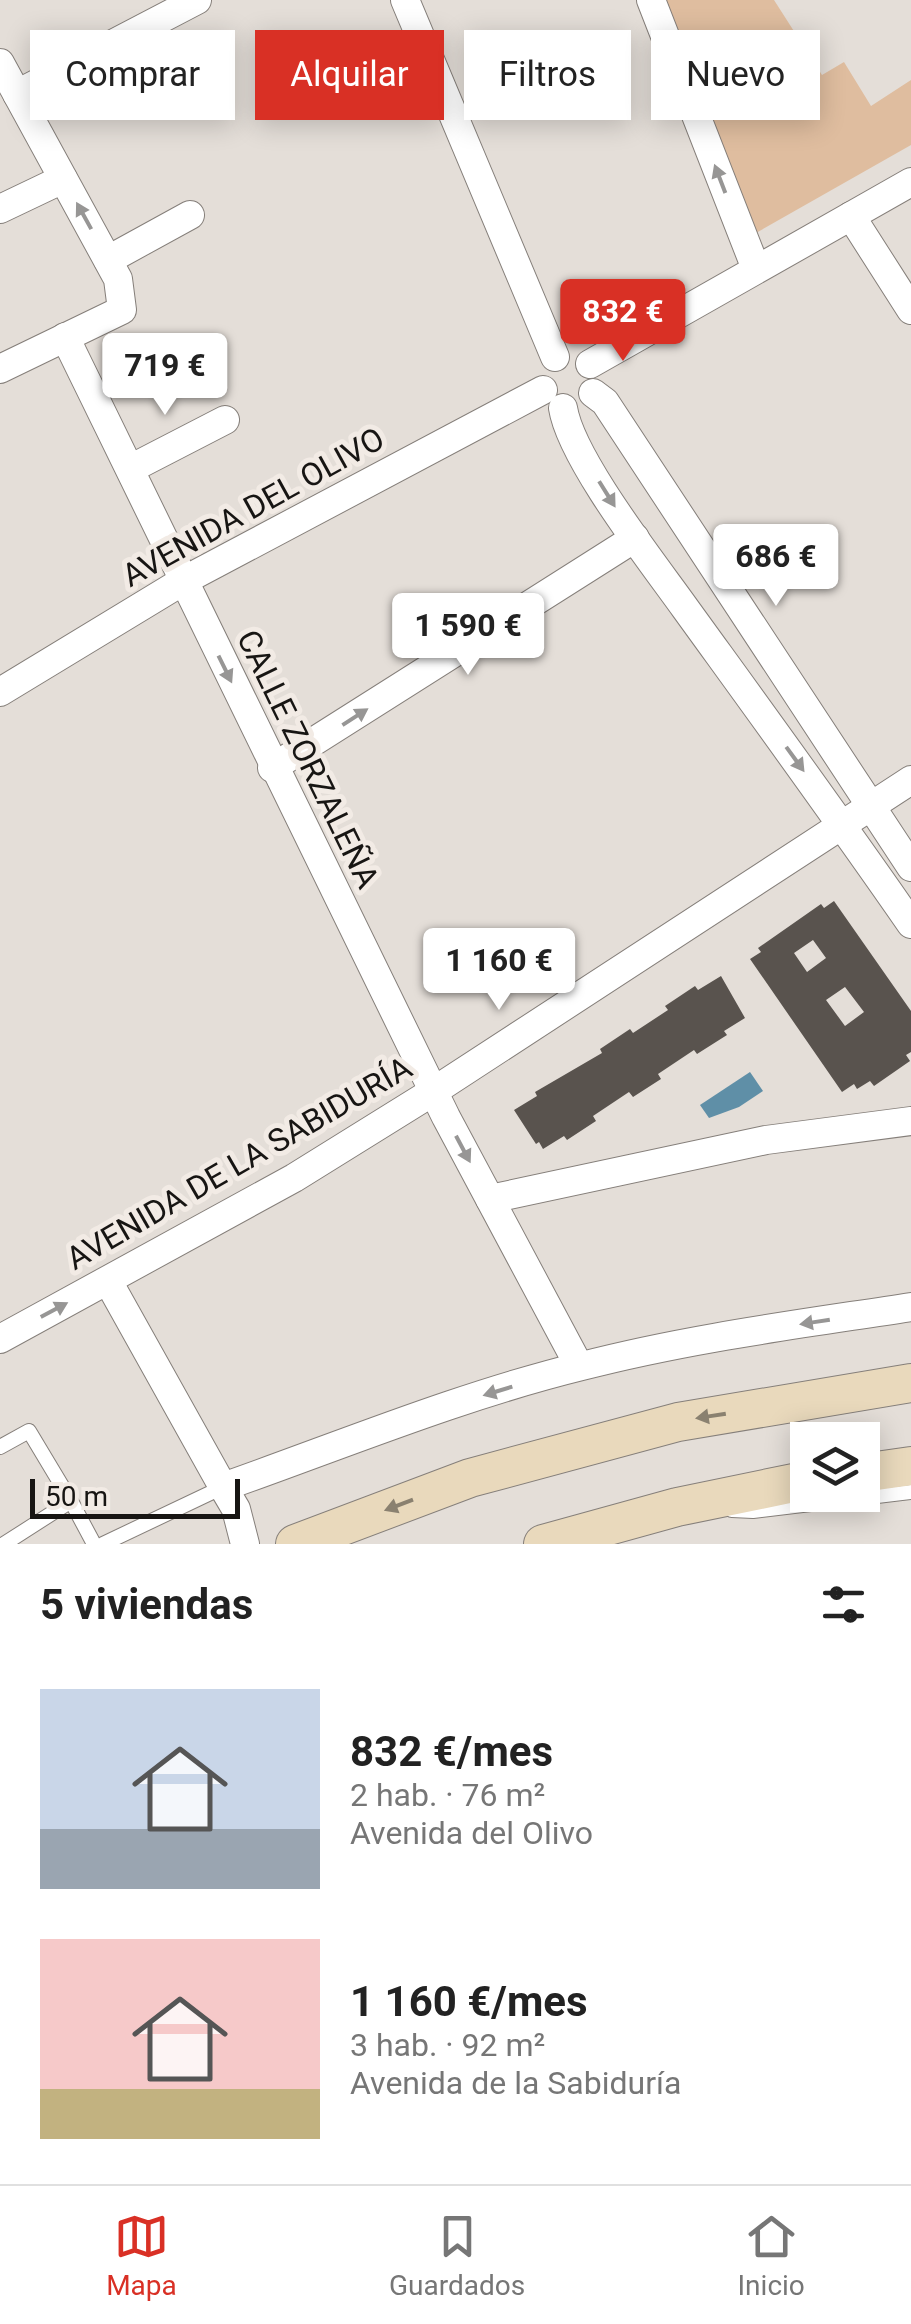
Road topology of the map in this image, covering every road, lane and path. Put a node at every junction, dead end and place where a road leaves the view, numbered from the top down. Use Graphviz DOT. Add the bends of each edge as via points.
graph roads {
  1 [pos="197,0"];
  2 [pos="405,0"];
  3 [pos="651,0"];
  4 [pos="0,63"];
  5 [pos="17,94"];
  6 [pos="64,179"];
  7 [pos="911,182"];
  8 [pos="0,209"];
  9 [pos="190,216"];
  10 [pos="851,216"];
  11 [pos="108,260"];
  12 [pos="756,269"];
  13 [pos="911,310"];
  14 [pos="65,337"];
  15 [pos="556,358"];
  16 [pos="590,364"];
  17 [pos="0,369"];
  18 [pos="594,393"];
  19 [pos="553,399"];
  20 [pos="225,420"];
  21 [pos="132,468"];
  22 [pos="635,538"];
  23 [pos="183,582"];
  24 [pos="0,692"];
  25 [pos="272,768"];
  26 [pos="911,780"];
  27 [pos="870,806"];
  28 [pos="842,825"];
  29 [pos="911,867"];
  30 [pos="911,924"];
  31 [pos="434,1091"];
  32 [pos="911,1120"];
  33 [pos="490,1199"];
  34 [pos="108,1281"];
  35 [pos="911,1307"];
  36 [pos="0,1339"];
  37 [pos="579,1366"];
  38 [pos="911,1383"];
  39 [pos="0,1447"];
  40 [pos="911,1466"];
  41 [pos="880,1470"];
  42 [pos="790,1484"];
  43 [pos="223,1487"];
  44 [pos="911,1492"];
  45 [pos="71,1501"];
  46 [pos="676,1507"];
  47 [pos="4,1544"];
  48 [pos="94,1544"];
  49 [pos="103,1544"];
  50 [pos="245,1544"];
  51 [pos="295,1544"];
  52 [pos="543,1544"];
  1 -- 5 [label="street"];
  2 -- 15 [label="street"];
  12 -- 3 [label="street, one-way"];
  4 -- 5 [label="street"];
  5 -- 6 [label="street"];
  6 -- 8 [label="street"];
  11 -- 6 [label="street, one-way"];
  7 -- 10 [label="street"];
  9 -- 11 [label="street"];
  10 -- 12 [label="street"];
  10 -- 13 [label="street"];
  11 -- 14 [label="street" via="122,310"];
  12 -- 16 [label="street"];
  14 -- 17 [label="street"];
  14 -- 21 [label="street, CALLE ZORZALEÑA"];
  15 -- 16 [label="street" via="580,356"];
  15 -- 19 [label="street" via="546,366"];
  16 -- 18 [label="street"];
  18 -- 19 [label="street" via="586,403"];
  18 -- 27 [label="street"];
  19 -- 22 [label="street, one-way"];
  19 -- 23 [label="street, AVENIDA DEL OLIVO"];
  20 -- 21 [label="street"];
  21 -- 23 [label="street, CALLE ZORZALEÑA"];
  25 -- 22 [label="street, one-way"];
  22 -- 28 [label="street, one-way"];
  23 -- 24 [label="street, AVENIDA DEL OLIVO"];
  23 -- 25 [label="street, CALLE ZORZALEÑA, one-way"];
  25 -- 31 [label="street, CALLE ZORZALEÑA"];
  26 -- 27 [label="street, AVENIDA DE LA SABIDURÍA"];
  27 -- 28 [label="street, AVENIDA DE LA SABIDURÍA"];
  27 -- 29 [label="street"];
  28 -- 30 [label="street"];
  28 -- 31 [label="street, AVENIDA DE LA SABIDURÍA"];
  31 -- 33 [label="street, CALLE ZORZALEÑA, one-way"];
  31 -- 34 [label="street, AVENIDA DE LA SABIDURÍA"];
  32 -- 33 [label="street" via="766,1140"];
  33 -- 37 [label="street, CALLE ZORZALEÑA"];
  36 -- 34 [label="street, AVENIDA DE LA SABIDURÍA, one-way"];
  34 -- 43 [label="street"];
  35 -- 37 [label="street, one-way"];
  37 -- 43 [label="street, one-way" via="407,1419"];
  38 -- 51 [label="street, one-way" via="678,1422 470,1478"];
  39 -- 45 [label="lane" via="29,1431"];
  40 -- 41 [label="street"];
  42 -- 46 [label="street"];
  43 -- 49 [label="lane"];
  43 -- 50 [label="street"];
  44 -- 46 [label="lane" via="752,1512"];
  45 -- 47 [label="lane"];
  45 -- 48 [label="lane"];
  46 -- 52 [label="street"];
}
